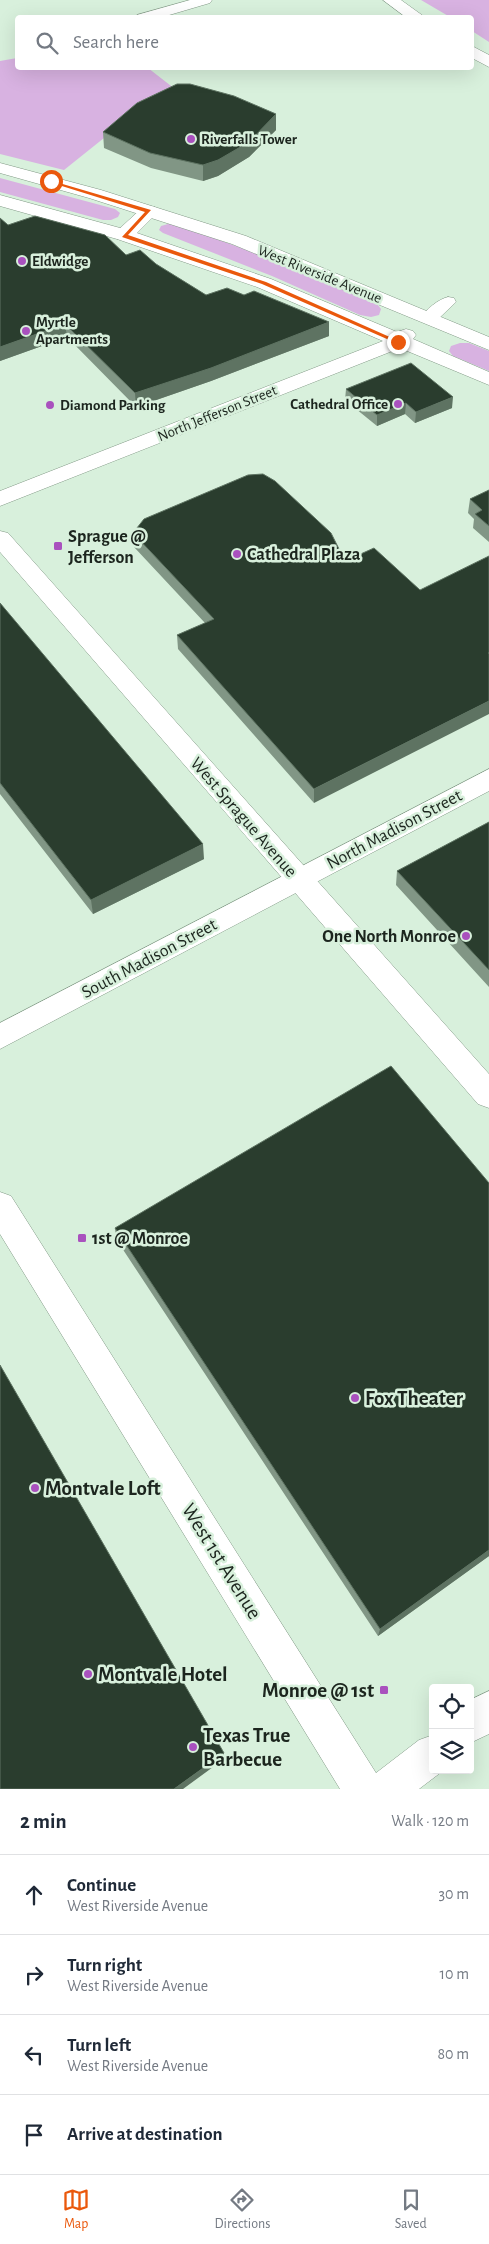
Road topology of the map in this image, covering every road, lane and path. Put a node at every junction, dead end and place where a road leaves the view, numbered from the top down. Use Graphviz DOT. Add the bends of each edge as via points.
graph roads {
  1 [pos="205,0"];
  2 [pos="391,0"];
  3 [pos="152,15"];
  4 [pos="414,15"];
  5 [pos="474,52"];
  6 [pos="489,62"];
  7 [pos="0,168"];
  8 [pos="0,200"];
  9 [pos="149,211"];
  10 [pos="124,235"];
  11 [pos="448,302"];
  12 [pos="429,318"];
  13 [pos="398,342"];
  14 [pos="489,344"];
  15 [pos="489,380"];
  16 [pos="0,499"];
  17 [pos="0,538"];
  18 [pos="489,779"];
  19 [pos="298,879"];
  20 [pos="0,1037"];
  21 [pos="489,1095"];
  22 [pos="0,1206"];
  23 [pos="489,1710"];
  24 [pos="474,1721"];
  25 [pos="429,1757"];
  26 [pos="363,1789"];
  27 [pos="387,1789"];
  1 -- 3 [label="lane"];
  2 -- 4 [label="street"];
  5 -- 6 [label="street"];
  7 -- 9 [label="street, West Riverside Avenue"];
  8 -- 10 [label="street, West Riverside Avenue"];
  9 -- 10 [label="street"];
  9 -- 12 [label="street, West Riverside Avenue" via="239,240"];
  10 -- 13 [label="street, West Riverside Avenue" via="264,283"];
  11 -- 12 [label="lane"];
  12 -- 13 [label="street, North Jefferson Street"];
  12 -- 14 [label="street, West Riverside Avenue"];
  13 -- 15 [label="street, West Riverside Avenue"];
  13 -- 16 [label="street, North Jefferson Street"];
  17 -- 19 [label="street, West Sprague Avenue"];
  18 -- 19 [label="street, North Madison Street"];
  19 -- 20 [label="street, South Madison Street"];
  19 -- 21 [label="street, West Sprague Avenue"];
  22 -- 26 [label="street, West 1st Avenue"];
  23 -- 24 [label="street"];
  25 -- 27 [label="street"];
}
